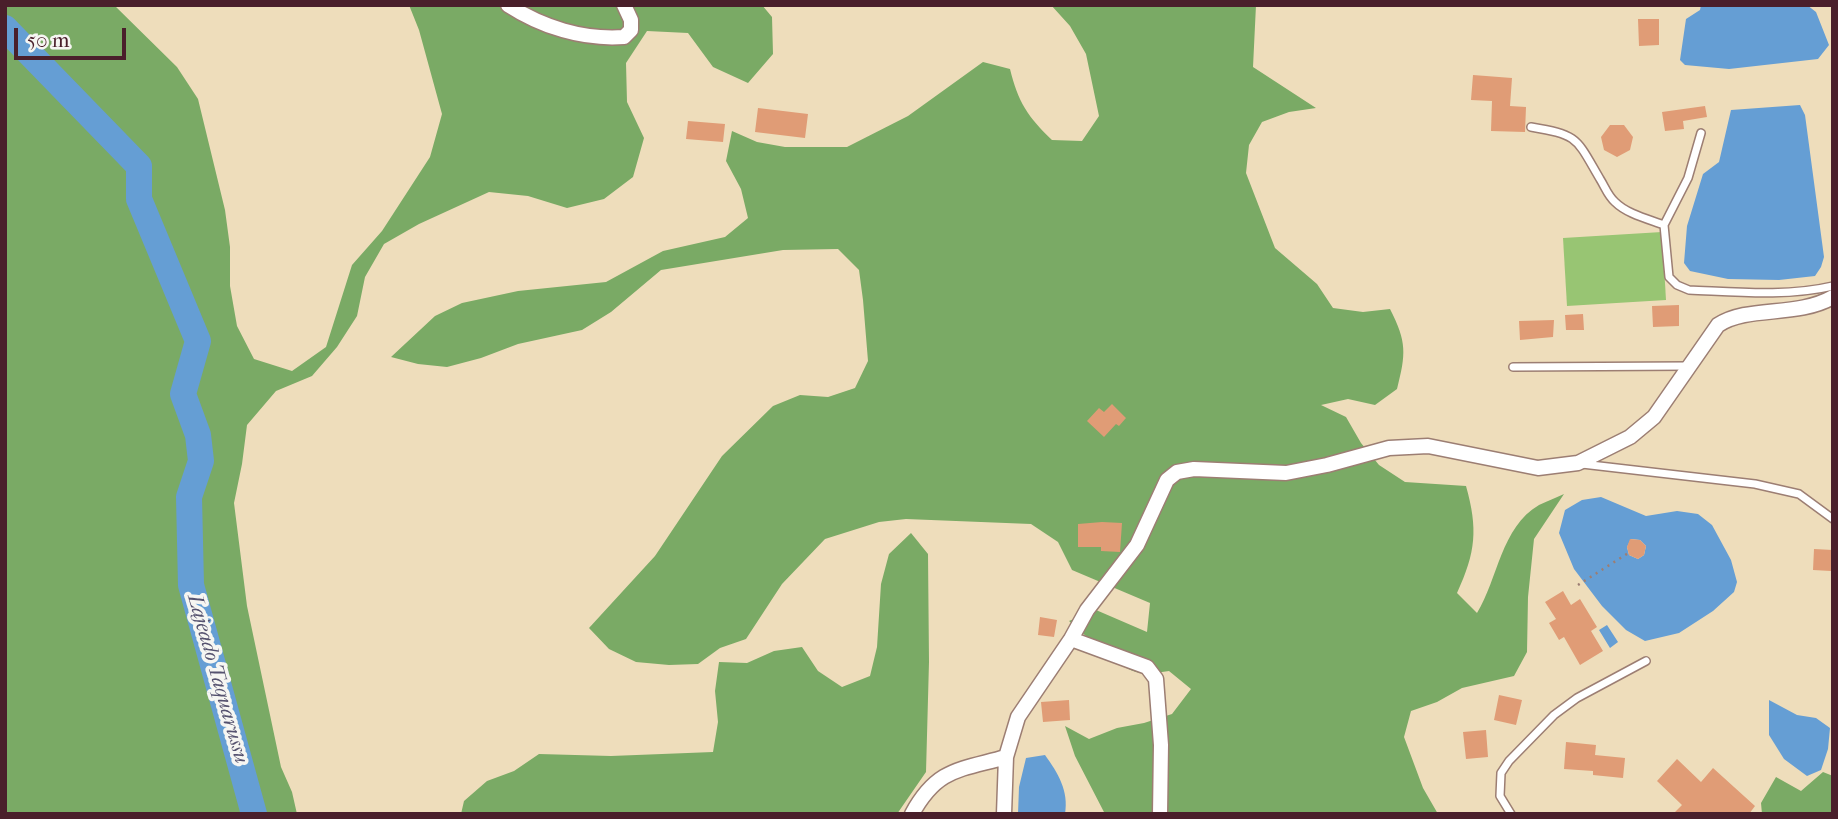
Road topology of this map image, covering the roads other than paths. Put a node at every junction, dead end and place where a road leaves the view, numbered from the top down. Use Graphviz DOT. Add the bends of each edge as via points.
graph roads {
  1 [pos="508,5"];
  2 [pos="624,5"];
  3 [pos="1531,127"];
  4 [pos="1701,132"];
  5 [pos="1664,225"];
  6 [pos="1833,286"];
  7 [pos="1833,297"];
  8 [pos="1690,366"];
  9 [pos="1513,367"];
  10 [pos="1578,463"];
  11 [pos="1833,519"];
  12 [pos="1071,639"];
  13 [pos="1646,661"];
  14 [pos="1006,757"];
  15 [pos="912,814"];
  16 [pos="1004,814"];
  17 [pos="1160,814"];
  18 [pos="1511,814"];
  1 -- 2 [label="street" via="561,30 605,38 624,37 631,30"];
  3 -- 5 [label="lane" via="1573,138 1613,201"];
  4 -- 5 [label="lane" via="1688,178"];
  5 -- 6 [label="lane" via="1669,277 1689,290 1808,292"];
  7 -- 8 [label="street" via="1799,310 1730,317 1718,325"];
  8 -- 9 [label="lane"];
  8 -- 10 [label="street" via="1654,417 1630,437"];
  10 -- 11 [label="lane" via="1755,484 1799,494"];
  10 -- 12 [label="street" via="1538,468 1428,446 1389,447 1286,473 1177,472 1167,480 1137,545 1087,610"];
  12 -- 14 [label="street" via="1018,717"];
  12 -- 17 [label="street" via="1147,667 1156,679"];
  13 -- 18 [label="lane" via="1577,698 1509,761 1502,774 1500,796"];
  14 -- 15 [label="street" via="947,773 923,793"];
  14 -- 16 [label="street"];
}
